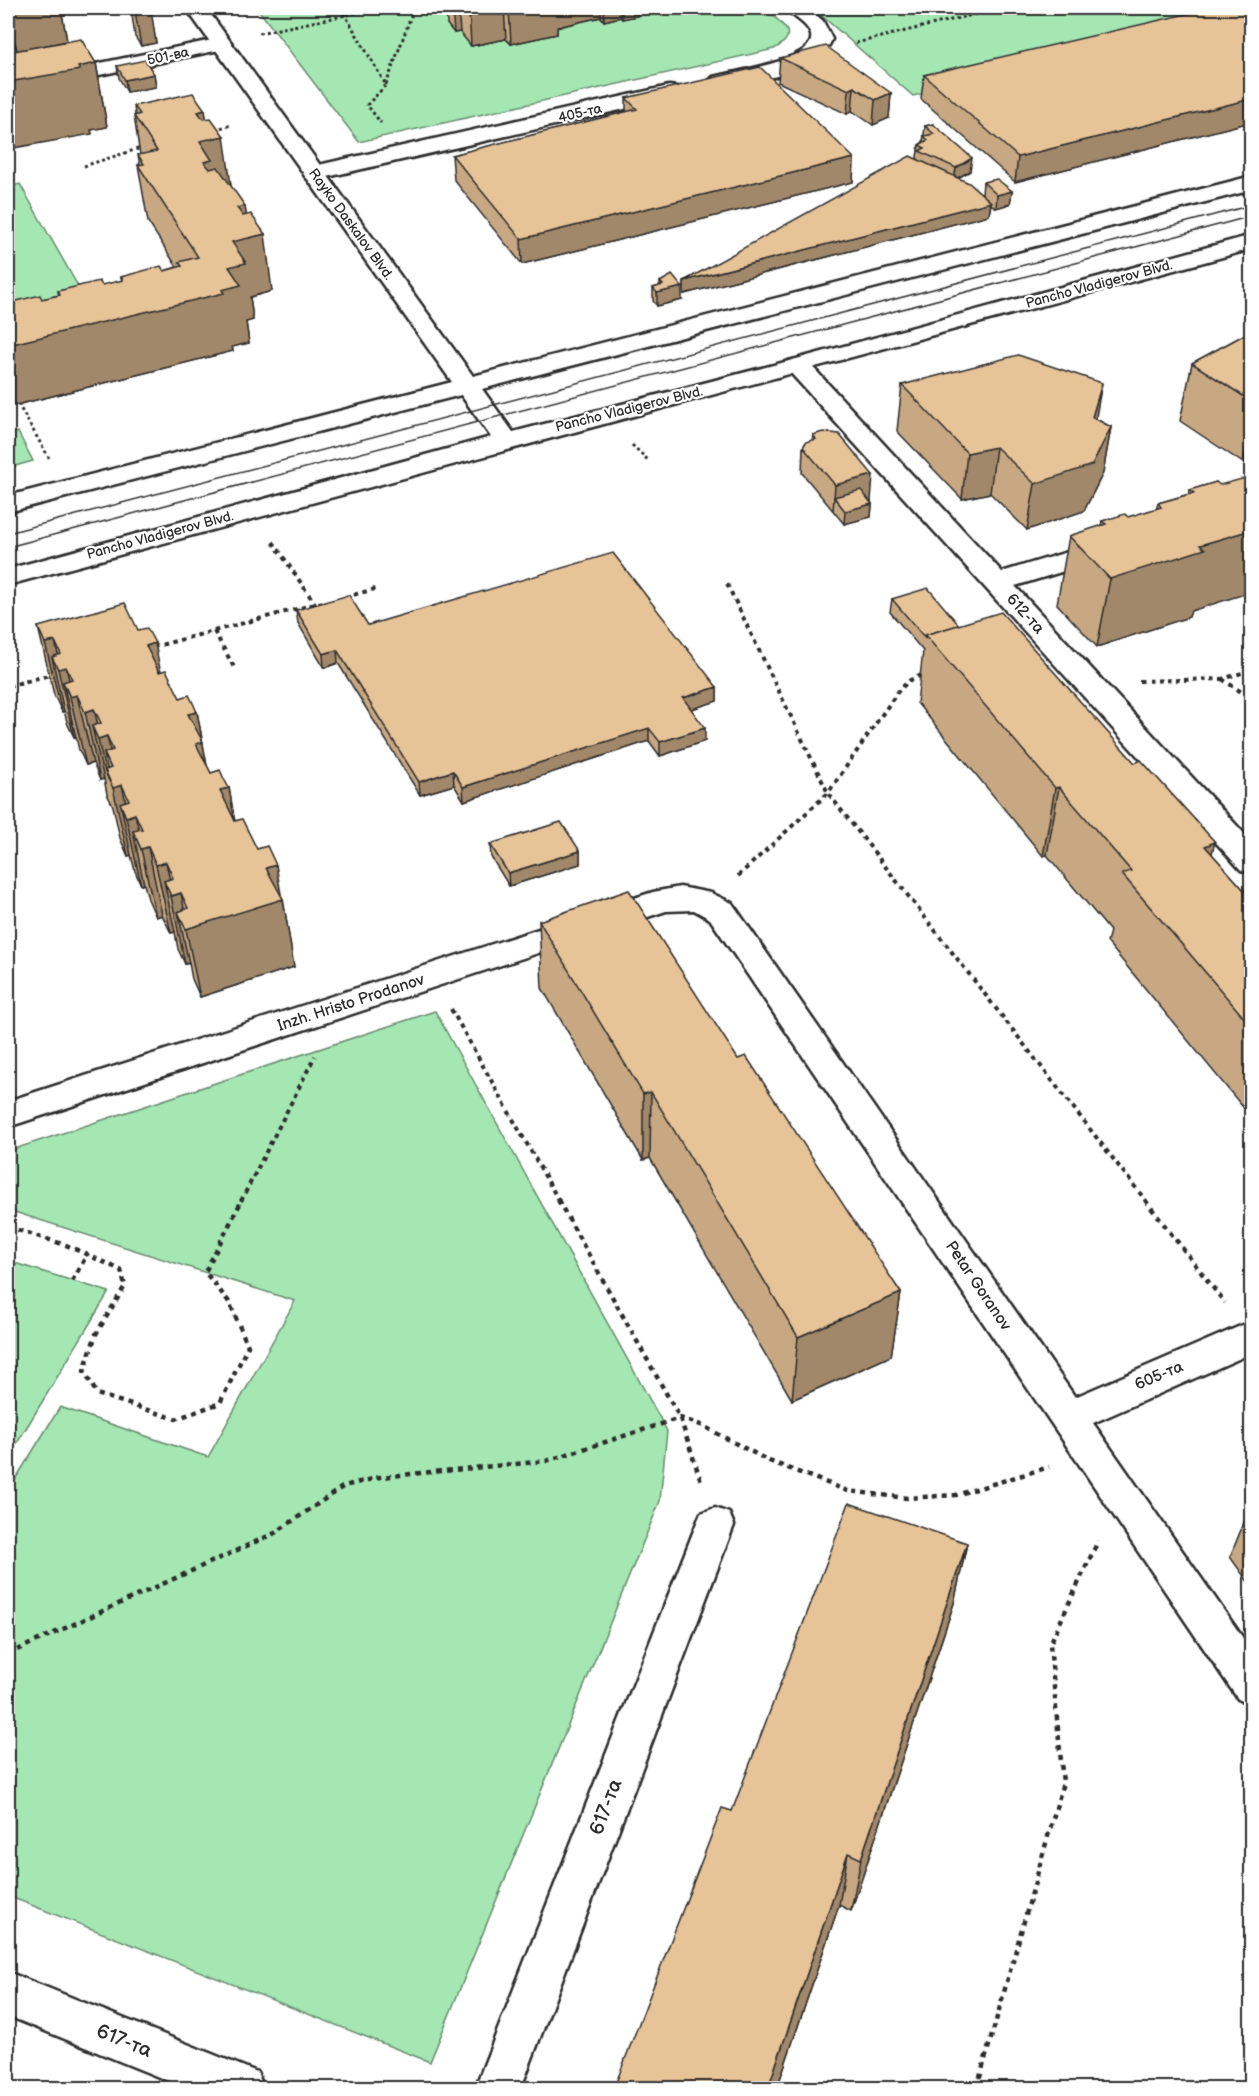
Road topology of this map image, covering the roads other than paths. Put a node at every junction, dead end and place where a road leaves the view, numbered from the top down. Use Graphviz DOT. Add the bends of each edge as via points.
graph roads {
  1 [pos="196,8"];
  2 [pos="796,8"];
  3 [pos="222,44"];
  4 [pos="8,88"];
  5 [pos="314,173"];
  6 [pos="1251,183"];
  7 [pos="1251,242"];
  8 [pos="798,366"];
  9 [pos="466,385"];
  10 [pos="507,441"];
  11 [pos="8,504"];
  12 [pos="1131,541"];
  13 [pos="8,577"];
  14 [pos="997,583"];
  15 [pos="1251,862"];
  16 [pos="702,901"];
  17 [pos="8,1114"];
  18 [pos="1251,1336"];
  19 [pos="1067,1417"];
  20 [pos="715,1525"];
  21 [pos="1251,1686"];
  22 [pos="8,1994"];
  23 [pos="241,2088"];
  24 [pos="498,2088"];
  1 -- 3 [label="street, Rayko Daskalov Blvd."];
  2 -- 5 [label="street, 405-та" via="819,38 809,57 794,64"];
  3 -- 4 [label="street, 501-ва"];
  3 -- 5 [label="street, Rayko Daskalov Blvd."];
  5 -- 9 [label="street, Rayko Daskalov Blvd."];
  6 -- 9 [label="street"];
  7 -- 8 [label="street, Pancho Vladigerov Blvd."];
  8 -- 10 [label="street, Pancho Vladigerov Blvd."];
  8 -- 14 [label="street, 612-та"];
  9 -- 10 [label="street, Rayko Daskalov Blvd."];
  9 -- 11 [label="street"];
  10 -- 13 [label="street, Pancho Vladigerov Blvd."];
  12 -- 14 [label="street"];
  14 -- 15 [label="street, 612-та"];
  16 -- 17 [label="street, Inzh. Hristo Prodanov" via="679,897 663,900"];
  16 -- 19 [label="street, Petar Goranov" via="721,910"];
  18 -- 19 [label="street, 605-та"];
  19 -- 21 [label="street, Petar Goranov"];
  20 -- 24 [label="street, 617-та"];
  22 -- 23 [label="street, 617-та"];
}
